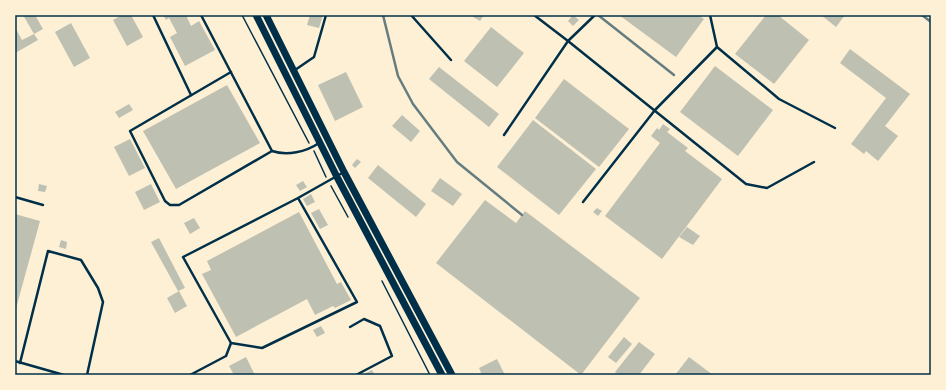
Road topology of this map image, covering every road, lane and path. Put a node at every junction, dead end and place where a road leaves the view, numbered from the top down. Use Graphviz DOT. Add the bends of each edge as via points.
graph roads {
  1 [pos="153,15"];
  2 [pos="201,15"];
  3 [pos="256,15"];
  4 [pos="266,15"];
  5 [pos="326,15"];
  6 [pos="410,15"];
  7 [pos="534,15"];
  8 [pos="595,15"];
  9 [pos="710,15"];
  10 [pos="568,41"];
  11 [pos="718,47"];
  12 [pos="451,60"];
  13 [pos="295,70"];
  14 [pos="231,72"];
  15 [pos="191,95"];
  16 [pos="655,110"];
  17 [pos="835,128"];
  18 [pos="504,135"];
  19 [pos="328,138"];
  20 [pos="320,142"];
  21 [pos="272,152"];
  22 [pos="814,162"];
  23 [pos="344,172"];
  24 [pos="337,177"];
  25 [pos="15,197"];
  26 [pos="298,198"];
  27 [pos="583,202"];
  28 [pos="43,205"];
  29 [pos="350,327"];
  30 [pos="231,343"];
  31 [pos="15,361"];
  32 [pos="20,363"];
  33 [pos="64,375"];
  34 [pos="88,375"];
  35 [pos="190,375"];
  36 [pos="356,375"];
  37 [pos="442,375"];
  38 [pos="452,375"];
  1 -- 15 [label="lane"];
  2 -- 14 [label="lane"];
  3 -- 20 [label="main road"];
  4 -- 13 [label="main road"];
  5 -- 13 [label="lane" via="314,57"];
  6 -- 12 [label="lane"];
  7 -- 10 [label="lane"];
  8 -- 10 [label="lane"];
  9 -- 11 [label="lane"];
  10 -- 16 [label="lane"];
  10 -- 18 [label="lane"];
  11 -- 16 [label="lane"];
  11 -- 17 [label="lane" via="779,99"];
  13 -- 19 [label="main road"];
  14 -- 15 [label="lane"];
  14 -- 21 [label="lane"];
  15 -- 21 [label="lane" via="130,130 165,201 170,205 179,205"];
  16 -- 22 [label="lane" via="746,184 768,188"];
  16 -- 27 [label="lane"];
  19 -- 20 [label="lane"];
  19 -- 23 [label="main road"];
  20 -- 21 [label="lane" via="312,148 284,155"];
  20 -- 24 [label="main road"];
  23 -- 24 [label="lane"];
  23 -- 38 [label="main road"];
  24 -- 26 [label="lane"];
  24 -- 37 [label="main road"];
  25 -- 28 [label="lane"];
  26 -- 30 [label="lane" via="183,257"];
  26 -- 30 [label="lane" via="357,302 262,348"];
  29 -- 36 [label="lane" via="364,319 380,326 392,356"];
  30 -- 35 [label="lane" via="226,356"];
  31 -- 32 [label="lane"];
  32 -- 33 [label="lane"];
  32 -- 34 [label="lane" via="48,251 81,260 98,288 103,302"];
}
